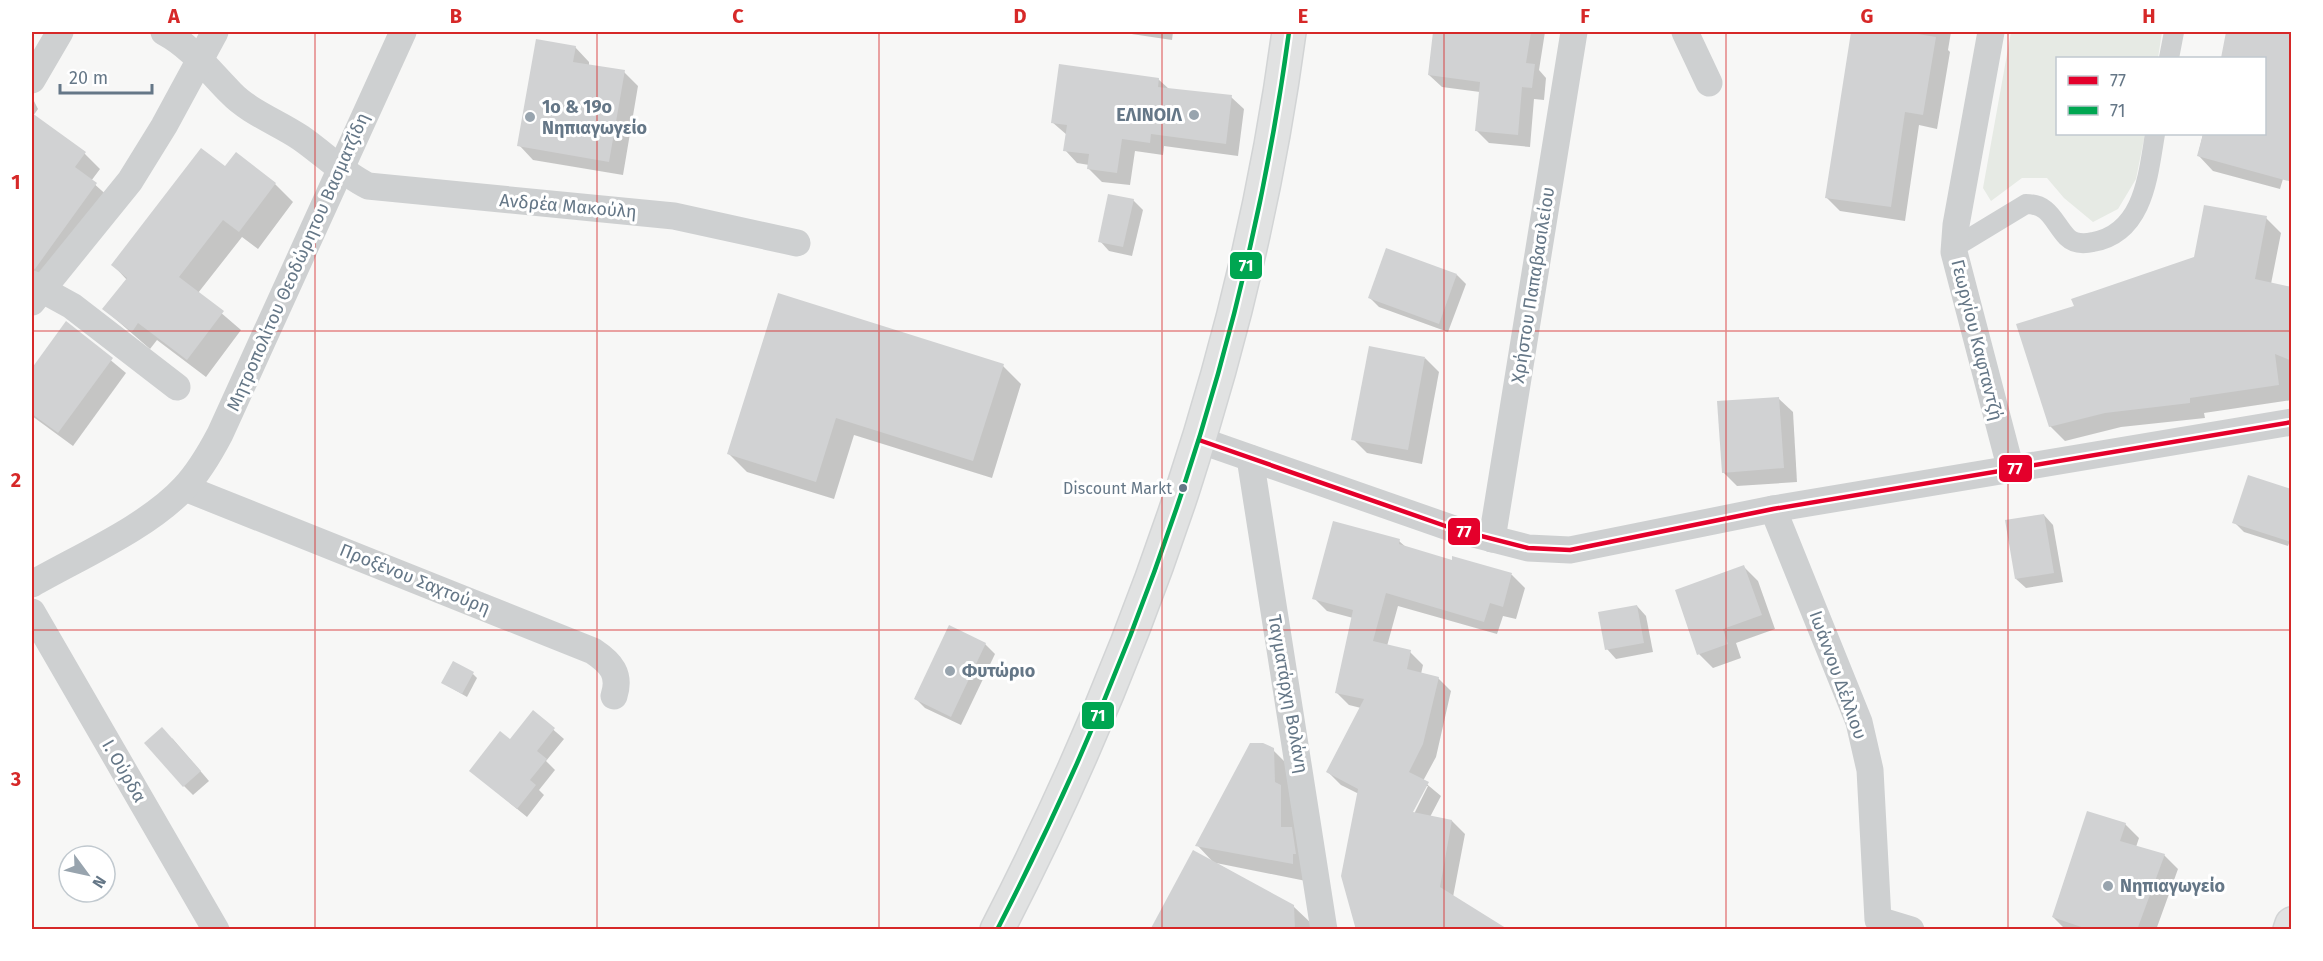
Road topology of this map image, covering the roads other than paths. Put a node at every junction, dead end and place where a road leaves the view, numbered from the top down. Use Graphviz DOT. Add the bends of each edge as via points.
graph roads {
  1 [pos="60,32"];
  2 [pos="164,32"];
  3 [pos="215,32"];
  4 [pos="403,32"];
  5 [pos="1289,32"];
  6 [pos="1575,32"];
  7 [pos="1685,32"];
  8 [pos="1991,32"];
  9 [pos="2174,32"];
  10 [pos="2169,57"];
  11 [pos="200,59"];
  12 [pos="32,80"];
  13 [pos="1709,83"];
  14 [pos="2156,135"];
  15 [pos="340,170"];
  16 [pos="797,243"];
  17 [pos="1954,247"];
  18 [pos="35,292"];
  19 [pos="177,387"];
  20 [pos="2292,422"];
  21 [pos="1199,440"];
  22 [pos="1250,458"];
  23 [pos="2012,470"];
  24 [pos="185,488"];
  25 [pos="1773,509"];
  26 [pos="1492,539"];
  27 [pos="32,584"];
  28 [pos="32,612"];
  29 [pos="614,696"];
  30 [pos="2292,924"];
  31 [pos="216,930"];
  32 [pos="997,930"];
  33 [pos="1324,930"];
  34 [pos="1911,930"];
  35 [pos="2290,930"];
  1 -- 12 [label="street"];
  2 -- 11 [label="street, Ανδρέα Μακούλη"];
  3 -- 11 [label="street"];
  4 -- 15 [label="street, Μητροπολίτου Θεοδώρητου Βασματζίδη"];
  5 -- 21 [label="main road" via="1258,213"];
  6 -- 26 [label="street, Χρήστου Παπαβασιλείου"];
  7 -- 13 [label="street"];
  8 -- 17 [label="street, Γεωργίου Καφταντζή"];
  9 -- 10 [label="street"];
  11 -- 15 [label="street, Ανδρέα Μακούλη" via="232,94 303,139"];
  11 -- 18 [label="street" via="130,181"];
  14 -- 17 [label="street" via="2141,200 2134,216 2117,234 2094,242 2075,242 2046,209 2026,204"];
  15 -- 16 [label="street, Ανδρέα Μακούλη" via="379,188 674,216"];
  15 -- 24 [label="street, Μητροπολίτου Θεοδώρητου Βασματζίδη" via="220,434"];
  17 -- 23 [label="street, Γεωργίου Καφταντζή"];
  18 -- 19 [label="street" via="72,306"];
  20 -- 23 [label="street"];
  21 -- 22 [label="street"];
  21 -- 32 [label="main road" via="1118,665 1067,785"];
  22 -- 26 [label="street"];
  22 -- 33 [label="street, Ταγματάρχη Βολάνη"];
  23 -- 25 [label="street"];
  24 -- 27 [label="street, Μητροπολίτου Θεοδώρητου Βασματζίδη" via="137,525"];
  24 -- 29 [label="street, Προξένου Σαχτούρη" via="593,651 612,667 618,684"];
  25 -- 26 [label="street" via="1576,550 1528,548"];
  25 -- 34 [label="street, Ιωάννου Δέλλιου" via="1858,722 1870,770 1878,920"];
  28 -- 31 [label="street, Ι. Ούρδα"];
  30 -- 35 [label="main road"];
}
